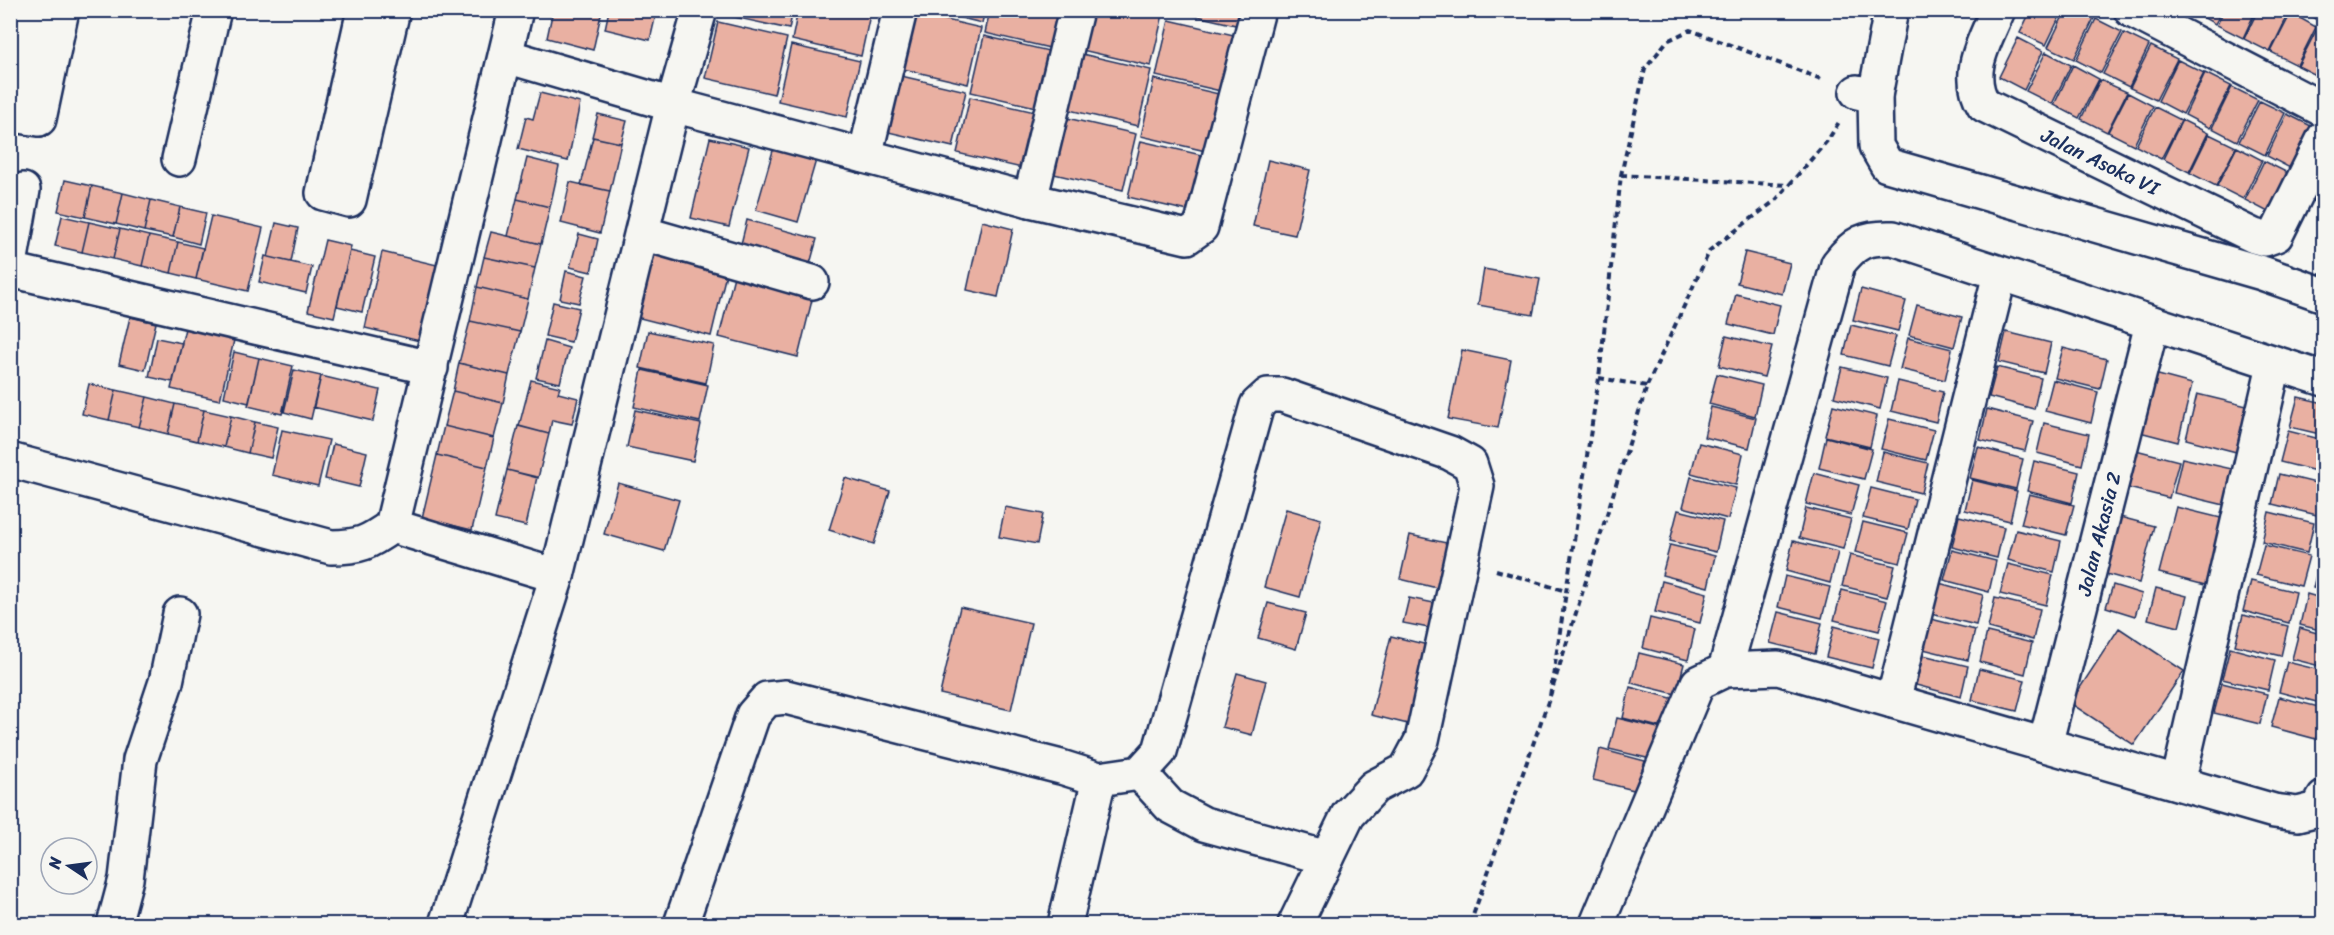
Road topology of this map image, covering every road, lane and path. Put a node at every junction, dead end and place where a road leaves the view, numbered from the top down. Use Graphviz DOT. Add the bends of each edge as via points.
graph roads {
  1 [pos="36,10"];
  2 [pos="62,10"];
  3 [pos="214,10"];
  4 [pos="364,10"];
  5 [pos="393,10"];
  6 [pos="516,10"];
  7 [pos="700,10"];
  8 [pos="900,10"];
  9 [pos="1077,10"];
  10 [pos="1258,10"];
  11 [pos="1891,10"];
  12 [pos="1998,10"];
  13 [pos="2131,10"];
  14 [pos="506,56"];
  15 [pos="1866,94"];
  16 [pos="673,105"];
  17 [pos="2324,110"];
  18 [pos="2324,138"];
  19 [pos="865,156"];
  20 [pos="178,159"];
  21 [pos="1621,175"];
  22 [pos="1788,185"];
  23 [pos="23,190"];
  24 [pos="1030,200"];
  25 [pos="642,233"];
  26 [pos="10,264"];
  27 [pos="10,270"];
  28 [pos="2000,274"];
  29 [pos="812,282"];
  30 [pos="2324,295"];
  31 [pos="2152,324"];
  32 [pos="2274,364"];
  33 [pos="431,368"];
  34 [pos="1599,378"];
  35 [pos="2324,379"];
  36 [pos="1647,386"];
  37 [pos="10,460"];
  38 [pos="392,526"];
  39 [pos="1461,559"];
  40 [pos="557,576"];
  41 [pos="1566,591"];
  42 [pos="180,614"];
  43 [pos="1725,670"];
  44 [pos="1550,696"];
  45 [pos="1893,702"];
  46 [pos="2045,745"];
  47 [pos="1140,773"];
  48 [pos="1099,779"];
  49 [pos="2178,783"];
  50 [pos="2324,798"];
  51 [pos="1327,858"];
  52 [pos="114,924"];
  53 [pos="446,924"];
  54 [pos="681,924"];
  55 [pos="1065,924"];
  56 [pos="1295,924"];
  57 [pos="1470,924"];
  58 [pos="1597,924"];
  1 -- 2 [label="street" via="13,115 39,119"];
  3 -- 20 [label="street"];
  4 -- 5 [label="street" via="323,193 349,200"];
  6 -- 14 [label="street"];
  7 -- 16 [label="street"];
  8 -- 19 [label="street"];
  9 -- 24 [label="street"];
  10 -- 24 [label="street" via="1201,226 1187,237"];
  11 -- 15 [label="street"];
  12 -- 18 [label="street, Jalan Asoka VI" via="1976,63 1978,95 1984,105 2254,236 2265,239 2276,235"];
  13 -- 17 [label="street"];
  14 -- 16 [label="street"];
  14 -- 33 [label="street"];
  15 -- 21 [label="path" via="1690,30 1667,41 1645,69"];
  15 -- 22 [label="path"];
  15 -- 30 [label="street" via="1876,146 1887,165 2262,273"];
  16 -- 19 [label="street"];
  16 -- 25 [label="street"];
  19 -- 24 [label="street"];
  21 -- 22 [label="path"];
  21 -- 34 [label="path"];
  22 -- 36 [label="path" via="1776,200 1710,250"];
  23 -- 26 [label="street"];
  25 -- 29 [label="street"];
  25 -- 40 [label="street"];
  27 -- 33 [label="street"];
  28 -- 31 [label="street"];
  28 -- 43 [label="street" via="1893,238 1873,237 1858,243 1838,264"];
  28 -- 45 [label="street"];
  31 -- 32 [label="street"];
  31 -- 46 [label="street, Jalan Akasia 2"];
  32 -- 35 [label="street"];
  32 -- 49 [label="street"];
  33 -- 38 [label="street"];
  34 -- 36 [label="path"];
  34 -- 41 [label="path"];
  36 -- 44 [label="path"];
  37 -- 38 [label="street" via="331,547 357,547"];
  38 -- 40 [label="street"];
  39 -- 41 [label="path"];
  39 -- 47 [label="street" via="1477,486 1470,464 1450,453 1282,395 1268,395 1257,405 1160,751"];
  39 -- 51 [label="street" via="1422,740 1406,770 1374,787 1348,815"];
  40 -- 53 [label="street"];
  41 -- 44 [label="path"];
  42 -- 52 [label="street" via="166,681 140,760 126,879"];
  43 -- 45 [label="street" via="1778,668"];
  43 -- 58 [label="street" via="1698,683"];
  44 -- 57 [label="path"];
  45 -- 46 [label="street"];
  46 -- 49 [label="street"];
  47 -- 48 [label="street"];
  47 -- 51 [label="street" via="1170,806 1204,824"];
  48 -- 54 [label="street" via="786,697 767,699 753,715"];
  48 -- 55 [label="street"];
  49 -- 50 [label="street" via="2274,811 2298,814 2318,809"];
  51 -- 56 [label="street"];
}
